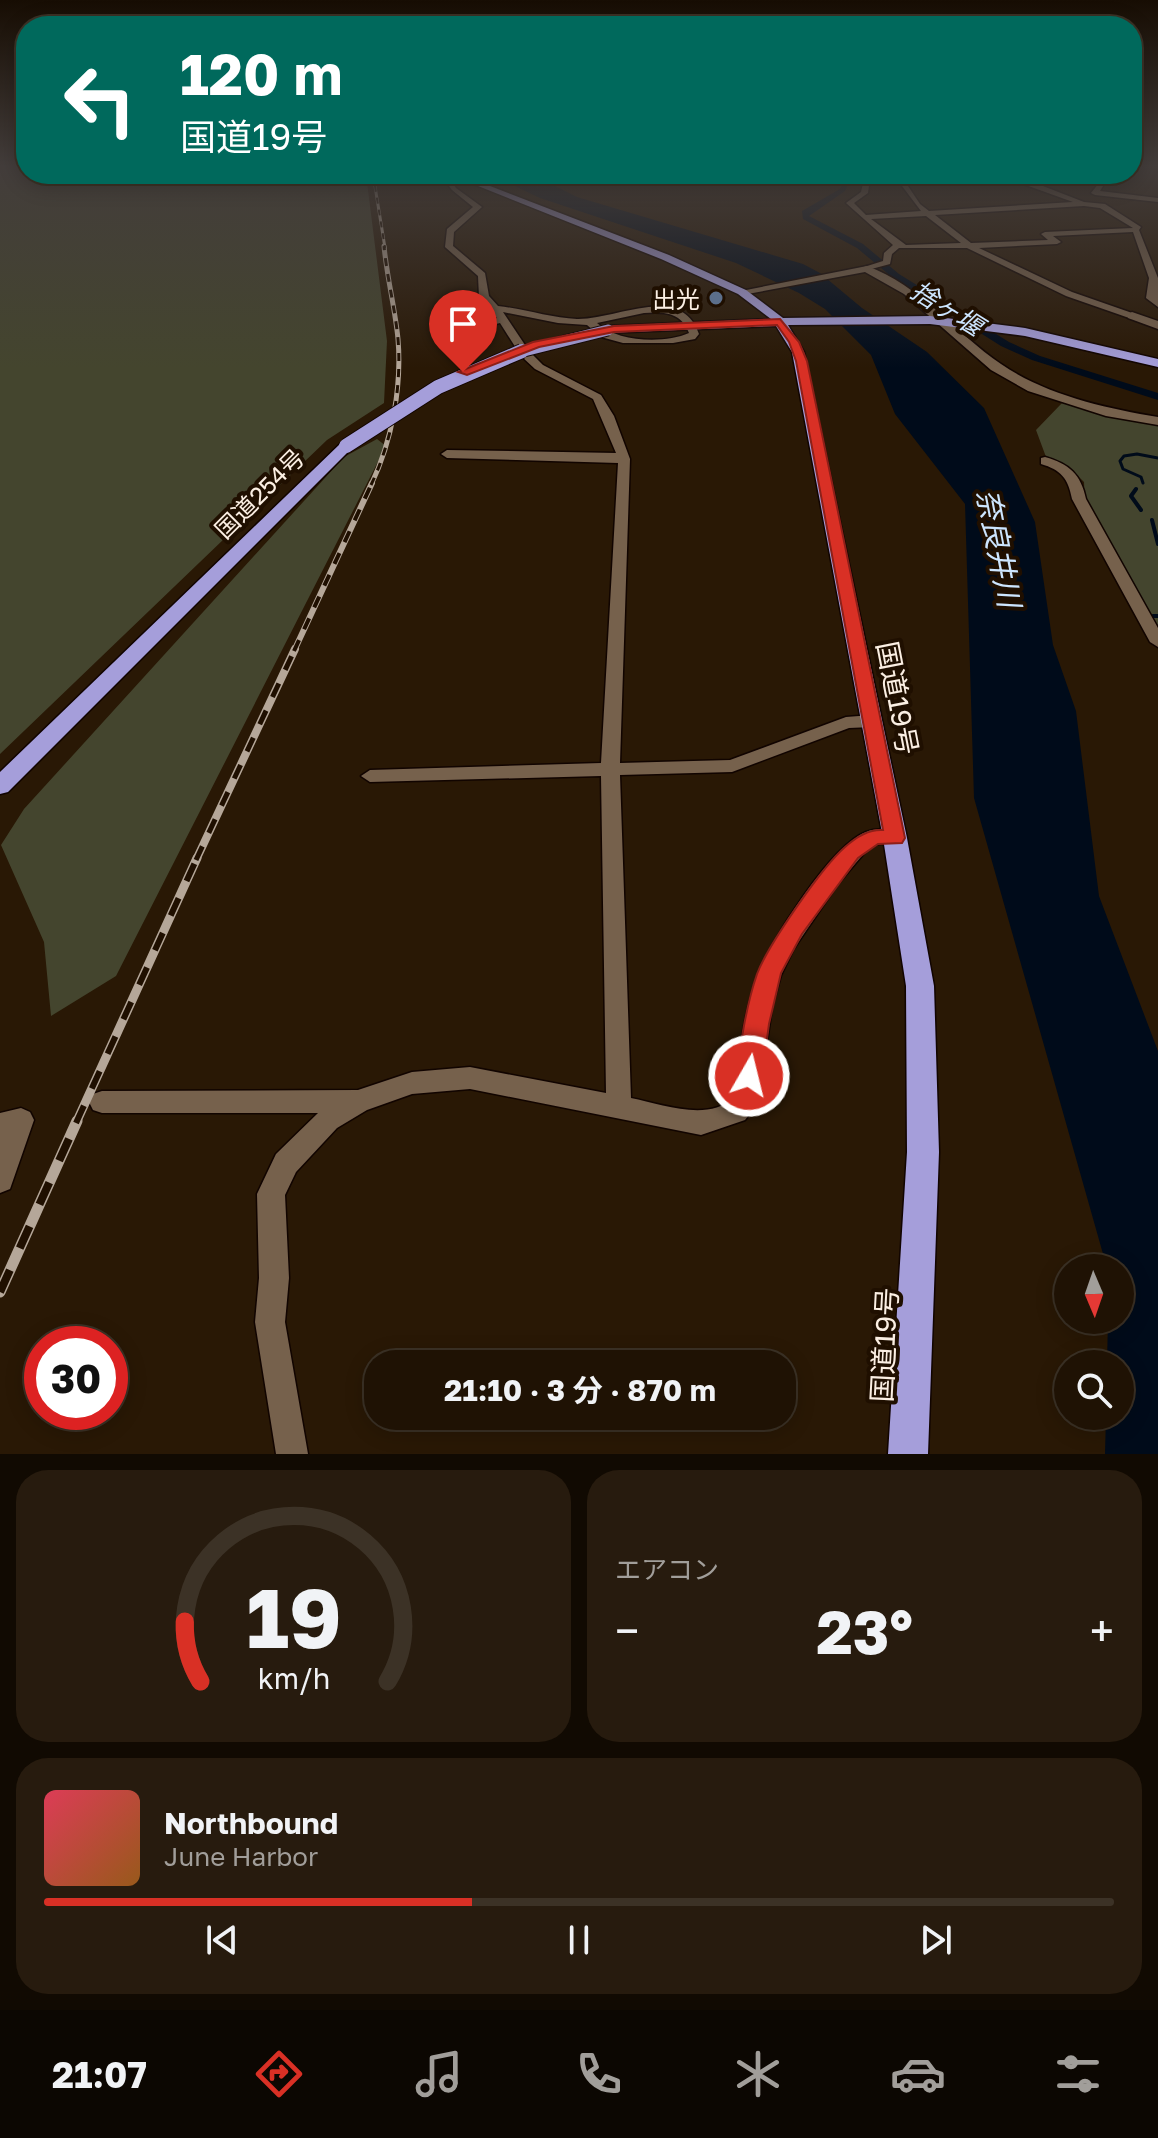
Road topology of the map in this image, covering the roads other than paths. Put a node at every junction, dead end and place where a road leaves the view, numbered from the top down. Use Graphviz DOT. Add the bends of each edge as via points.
graph roads {
  1 [pos="450,232"];
  2 [pos="600,232"];
  3 [pos="881,232"];
  4 [pos="951,232"];
  5 [pos="1054,232"];
  6 [pos="1105,232"];
  7 [pos="1136,232"];
  8 [pos="1057,234"];
  9 [pos="897,246"];
  10 [pos="971,247"];
  11 [pos="863,268"];
  12 [pos="751,290"];
  13 [pos="1158,304"];
  14 [pos="498,315"];
  15 [pos="1132,316"];
  16 [pos="940,318"];
  17 [pos="786,320"];
  18 [pos="590,322"];
  19 [pos="689,324"];
  20 [pos="1158,325"];
  21 [pos="477,326"];
  22 [pos="1158,361"];
  23 [pos="1158,421"];
  24 [pos="447,454"];
  25 [pos="624,459"];
  26 [pos="1045,461"];
  27 [pos="1158,642"];
  28 [pos="872,721"];
  29 [pos="610,771"];
  30 [pos="370,776"];
  31 [pos="0,786"];
  32 [pos="895,838"];
  33 [pos="359,1101"];
  34 [pos="102,1102"];
  35 [pos="619,1109"];
  36 [pos="0,1125"];
  37 [pos="0,1180"];
  38 [pos="292,1454"];
  39 [pos="908,1454"];
  1 -- 14 [label="street" via="447,243 482,275 484,297"];
  2 -- 12 [label="highway, 国道19号"];
  3 -- 9 [label="street"];
  4 -- 10 [label="street"];
  5 -- 8 [label="street"];
  6 -- 8 [label="street"];
  7 -- 13 [label="street" via="1154,271 1151,298"];
  8 -- 10 [label="street" via="1045,234 1057,242"];
  9 -- 10 [label="street"];
  9 -- 11 [label="street" via="887,262"];
  10 -- 15 [label="street" via="1069,294"];
  11 -- 12 [label="street"];
  11 -- 16 [label="street" via="896,284"];
  12 -- 17 [label="highway, 国道19号"];
  14 -- 18 [label="street"];
  14 -- 21 [label="street"];
  14 -- 25 [label="street" via="534,364 601,399"];
  15 -- 20 [label="street"];
  16 -- 17 [label="highway, 国道254号"];
  16 -- 22 [label="highway, 国道254号"];
  16 -- 23 [label="street" via="996,367 1033,388 1098,410"];
  17 -- 19 [label="highway, 国道254号"];
  17 -- 28 [label="highway, 国道19号" via="801,361"];
  18 -- 19 [label="street" via="663,309 681,313"];
  18 -- 19 [label="street" via="617,339 673,341 694,334"];
  19 -- 31 [label="highway, 国道254号, bridge" via="611,330 536,344 422,394 346,446"];
  24 -- 25 [label="street"];
  25 -- 29 [label="street"];
  26 -- 27 [label="street" via="1073,475 1079,499"];
  28 -- 29 [label="street" via="846,723 732,766"];
  28 -- 32 [label="highway, 国道19号"];
  29 -- 30 [label="street"];
  29 -- 35 [label="street"];
  32 -- 35 [label="street" via="874,836 851,853 794,928 769,972 745,1103 736,1112 701,1123"];
  32 -- 39 [label="highway, 国道19号" via="920,986 923,1063"];
  33 -- 34 [label="street"];
  33 -- 35 [label="street" via="412,1083 470,1078"];
  33 -- 38 [label="street" via="328,1120 286,1163 271,1194 270,1322"];
  36 -- 37 [label="street" via="21,1120"];
}
